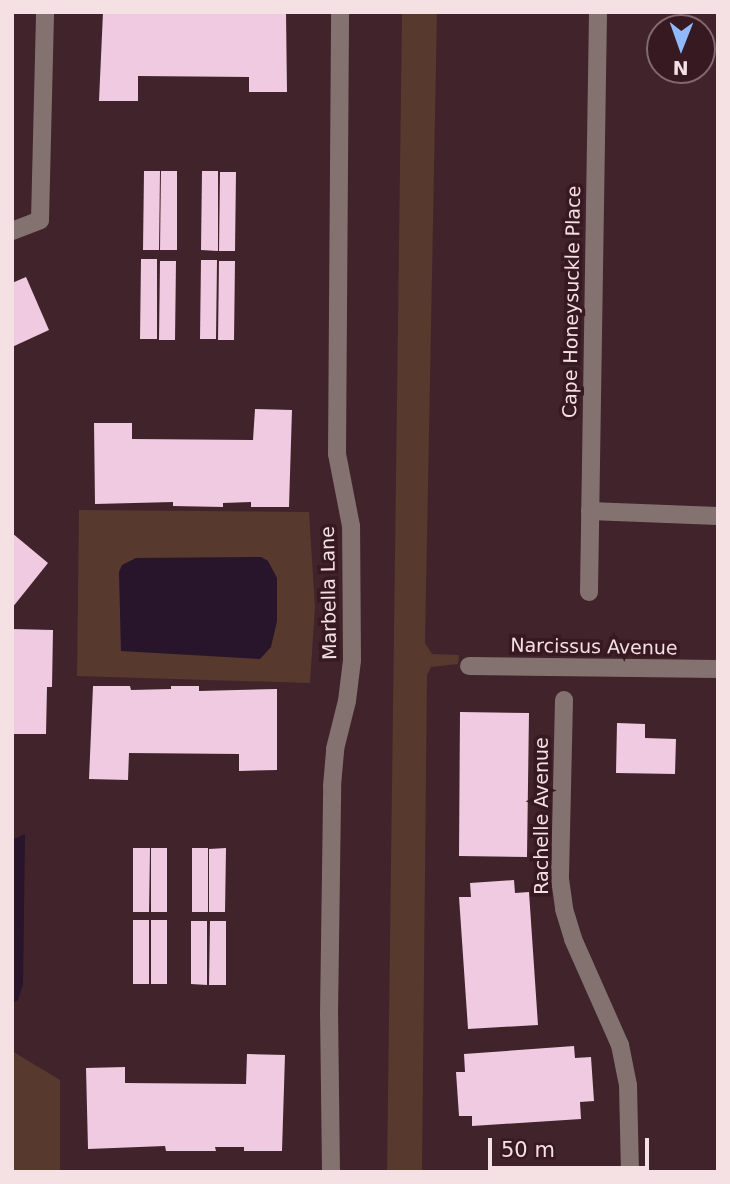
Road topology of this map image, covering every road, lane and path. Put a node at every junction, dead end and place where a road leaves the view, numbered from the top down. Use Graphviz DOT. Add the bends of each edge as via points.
graph roads {
  1 [pos="45,12"];
  2 [pos="340,12"];
  3 [pos="598,12"];
  4 [pos="12,231"];
  5 [pos="590,512"];
  6 [pos="718,516"];
  7 [pos="589,592"];
  8 [pos="469,666"];
  9 [pos="718,669"];
  10 [pos="564,700"];
  11 [pos="331,1172"];
  12 [pos="630,1172"];
  1 -- 4 [label="street" via="40,220"];
  2 -- 11 [label="street, Marbella Lane" via="337,454 351,526 352,647 332,786"];
  3 -- 5 [label="street, Cape Honeysuckle Place"];
  5 -- 6 [label="street"];
  5 -- 7 [label="street, Cape Honeysuckle Place"];
  8 -- 9 [label="street, Narcissus Avenue"];
  10 -- 12 [label="street, Rachelle Avenue" via="560,878 564,909 620,1045 628,1085"];
}
